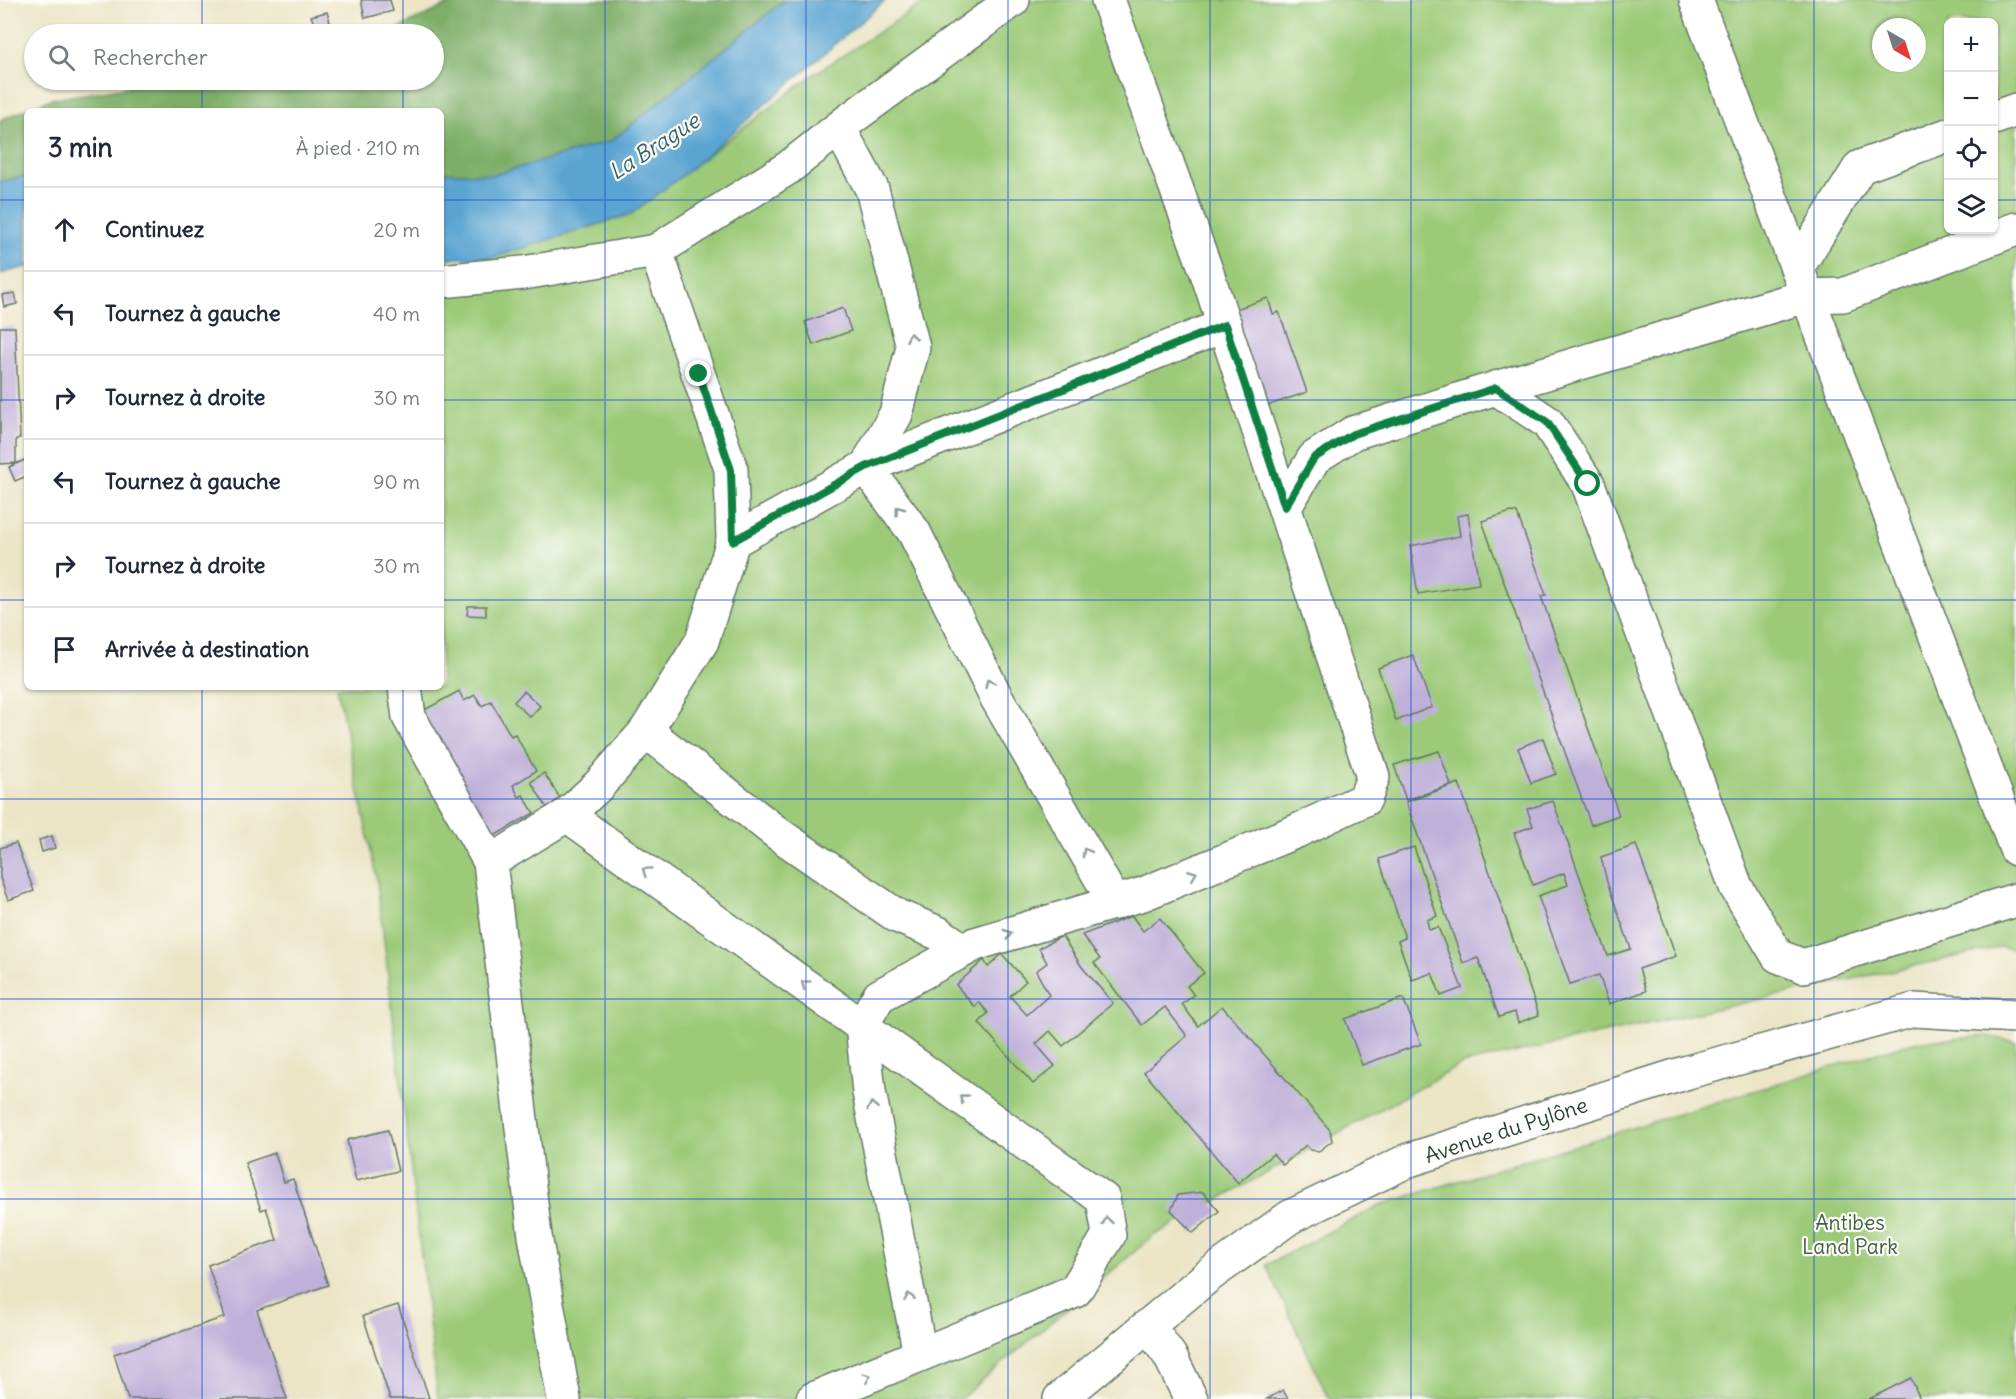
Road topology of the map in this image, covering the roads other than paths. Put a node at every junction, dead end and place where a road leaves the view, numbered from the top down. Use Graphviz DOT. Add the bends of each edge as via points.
graph roads {
  1 [pos="1013,0"];
  2 [pos="1108,0"];
  3 [pos="1696,0"];
  4 [pos="2016,110"];
  5 [pos="1998,117"];
  6 [pos="839,128"];
  7 [pos="1944,136"];
  8 [pos="2016,229"];
  9 [pos="656,251"];
  10 [pos="444,281"];
  11 [pos="1801,282"];
  12 [pos="1225,325"];
  13 [pos="1496,388"];
  14 [pos="866,467"];
  15 [pos="1285,507"];
  16 [pos="733,541"];
  17 [pos="405,690"];
  18 [pos="646,731"];
  19 [pos="567,815"];
  20 [pos="2016,849"];
  21 [pos="490,862"];
  22 [pos="2016,900"];
  23 [pos="1115,903"];
  24 [pos="963,951"];
  25 [pos="2016,1016"];
  26 [pos="862,1025"];
  27 [pos="1149,1327"];
  28 [pos="920,1354"];
  29 [pos="564,1399"];
  30 [pos="813,1399"];
  31 [pos="1060,1399"];
  32 [pos="1191,1399"];
  1 -- 6 [label="street"];
  2 -- 12 [label="street"];
  3 -- 11 [label="street"];
  4 -- 5 [label="street"];
  6 -- 9 [label="street" via="788,168"];
  14 -- 6 [label="street, one-way" via="896,414 913,347 872,189"];
  7 -- 11 [label="street" via="1860,167"];
  8 -- 11 [label="street" via="1843,295"];
  9 -- 10 [label="street" via="523,273"];
  9 -- 16 [label="street" via="731,470"];
  11 -- 13 [label="street"];
  11 -- 20 [label="street"];
  12 -- 14 [label="street"];
  12 -- 15 [label="street"];
  13 -- 15 [label="street" via="1353,434 1314,458"];
  13 -- 22 [label="street" via="1547,422 1588,484 1736,887 1778,956 1803,966"];
  14 -- 16 [label="street"];
  23 -- 14 [label="street, one-way" via="995,696 914,531"];
  23 -- 15 [label="street, one-way" via="1297,831 1365,799 1373,777"];
  16 -- 18 [label="street" via="702,641"];
  17 -- 21 [label="street" via="409,717"];
  18 -- 19 [label="street"];
  18 -- 24 [label="street" via="777,833 888,910 938,933"];
  19 -- 21 [label="street"];
  26 -- 19 [label="street, one-way"];
  21 -- 29 [label="street" via="535,1236"];
  24 -- 23 [label="street, one-way" via="975,944"];
  24 -- 26 [label="street" via="879,996"];
  25 -- 27 [label="street, Avenue du Pylône" via="1914,1010 1688,1072 1409,1160 1290,1217 1208,1276"];
  28 -- 26 [label="street, one-way" via="869,1092"];
  28 -- 26 [label="street, one-way" via="1075,1291 1109,1235 1103,1199"];
  27 -- 31 [label="street, Avenue du Pylône"];
  27 -- 32 [label="street" via="1170,1356"];
  30 -- 28 [label="street, one-way"];
}
